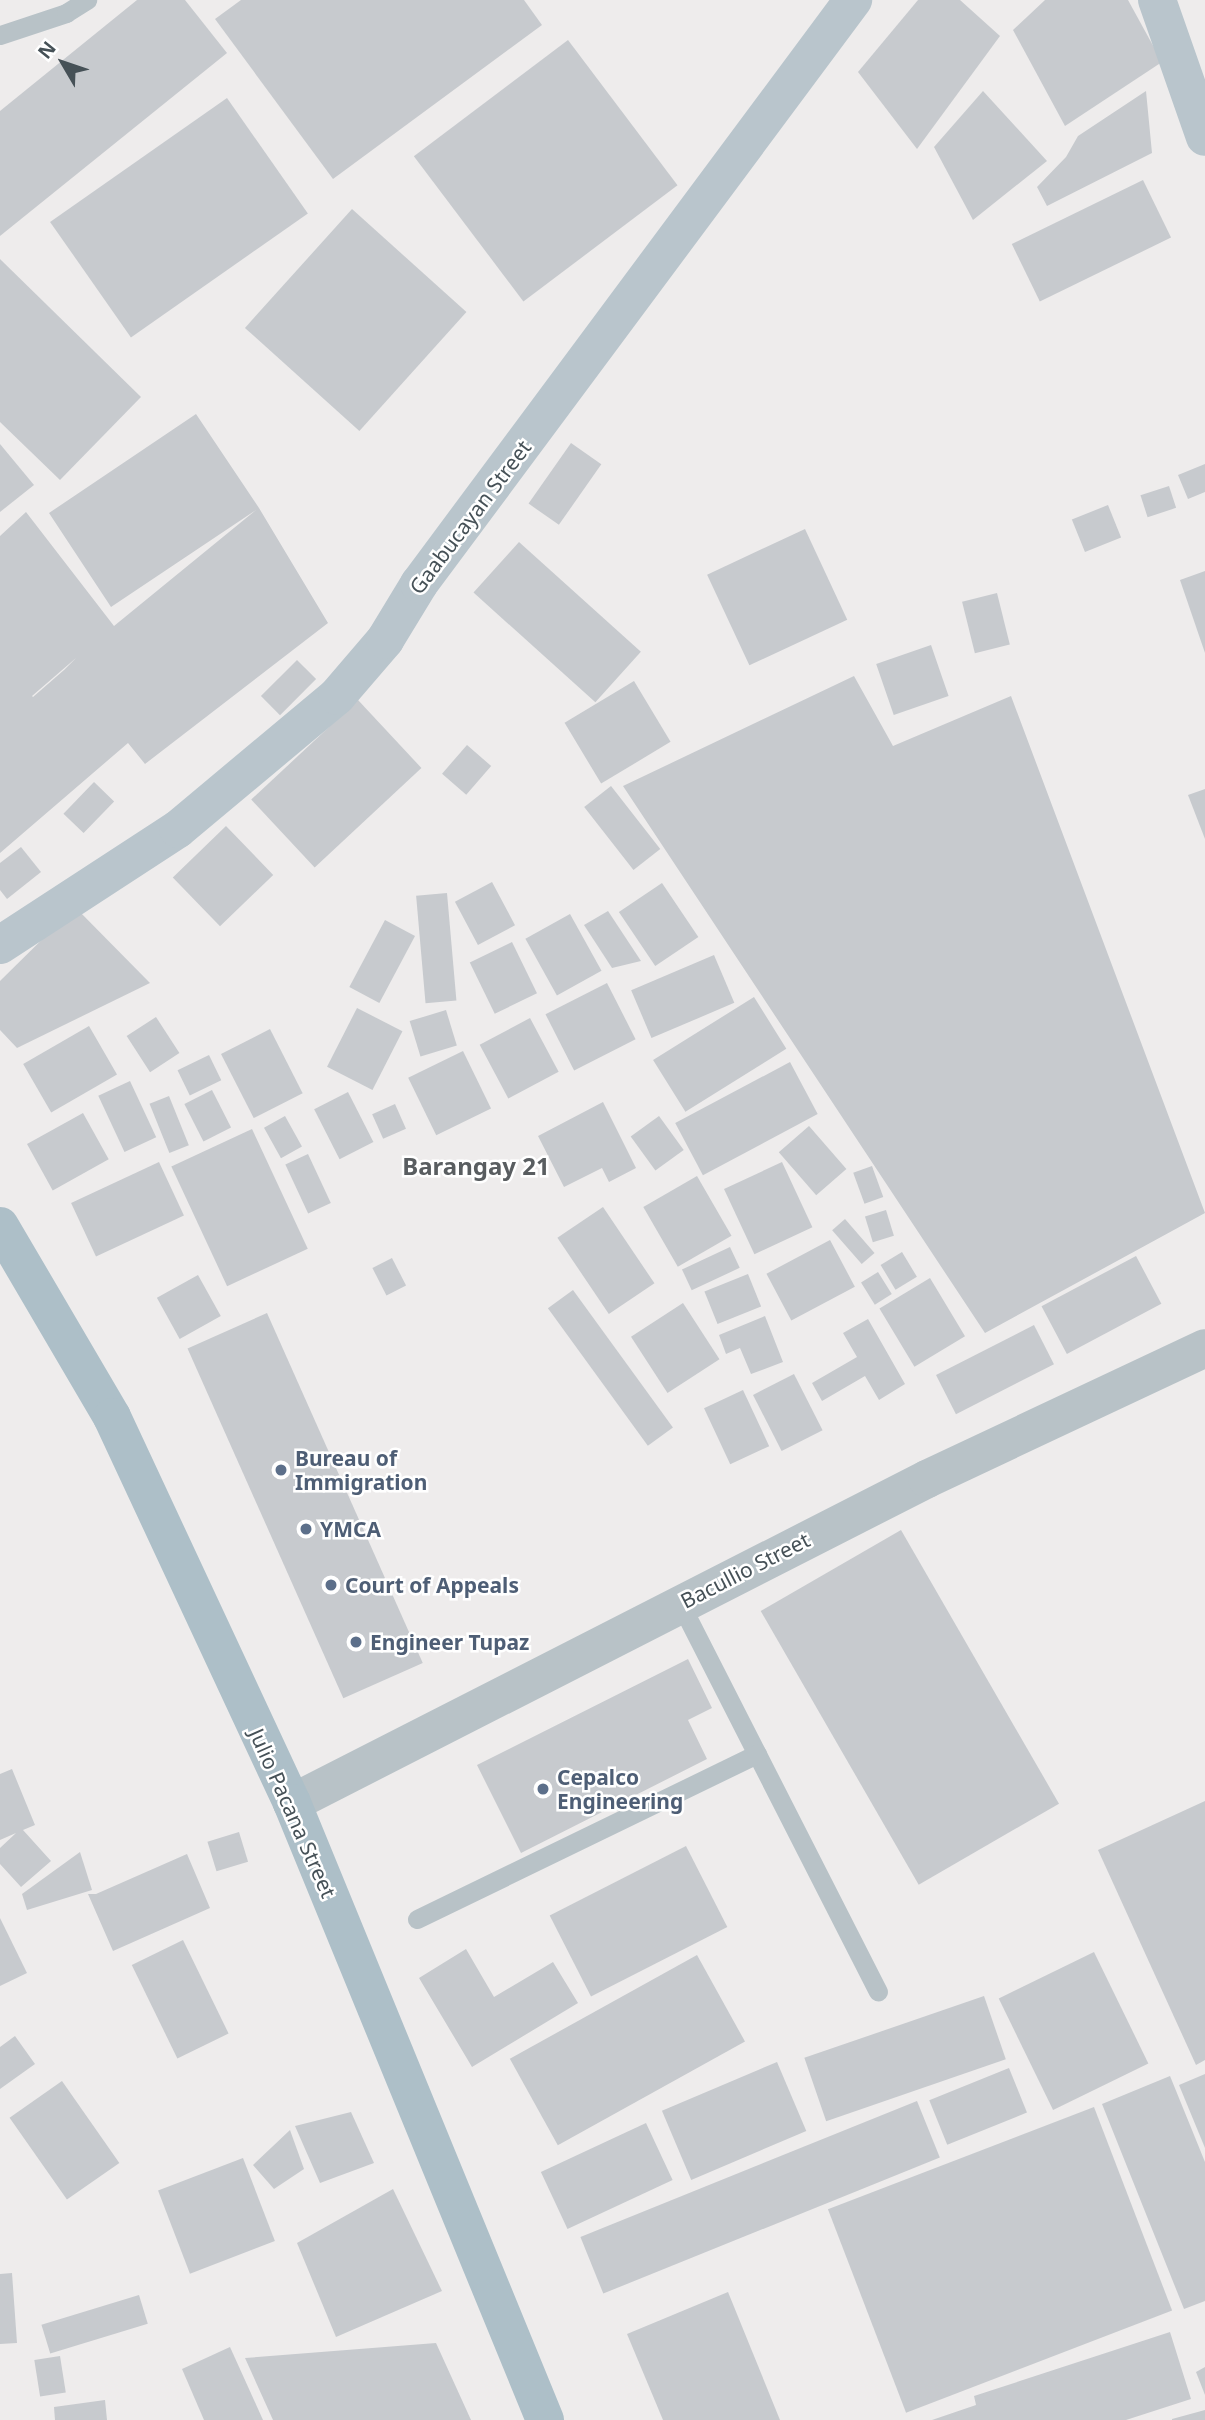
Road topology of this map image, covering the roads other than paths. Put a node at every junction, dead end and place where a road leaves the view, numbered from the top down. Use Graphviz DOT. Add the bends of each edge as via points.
graph roads {
  1 [pos="87,0"];
  2 [pos="852,0"];
  3 [pos="1157,0"];
  4 [pos="0,35"];
  5 [pos="1205,137"];
  6 [pos="0,945"];
  7 [pos="0,1226"];
  8 [pos="1205,1348"];
  9 [pos="680,1603"];
  10 [pos="757,1754"];
  11 [pos="292,1803"];
  12 [pos="417,1919"];
  13 [pos="878,1991"];
  14 [pos="545,2420"];
  1 -- 4 [label="lane" via="66,13"];
  2 -- 6 [label="main road, Gaabucayan Street" via="419,584 385,640 337,696 178,829"];
  3 -- 5 [label="main road"];
  7 -- 11 [label="main road, Julio Pacana Street" via="112,1417"];
  8 -- 9 [label="street, Bacullio Street" via="927,1479"];
  9 -- 10 [label="lane"];
  9 -- 11 [label="street, Bacullio Street"];
  10 -- 12 [label="lane"];
  10 -- 13 [label="lane"];
  11 -- 14 [label="main road, Julio Pacana Street"];
}
